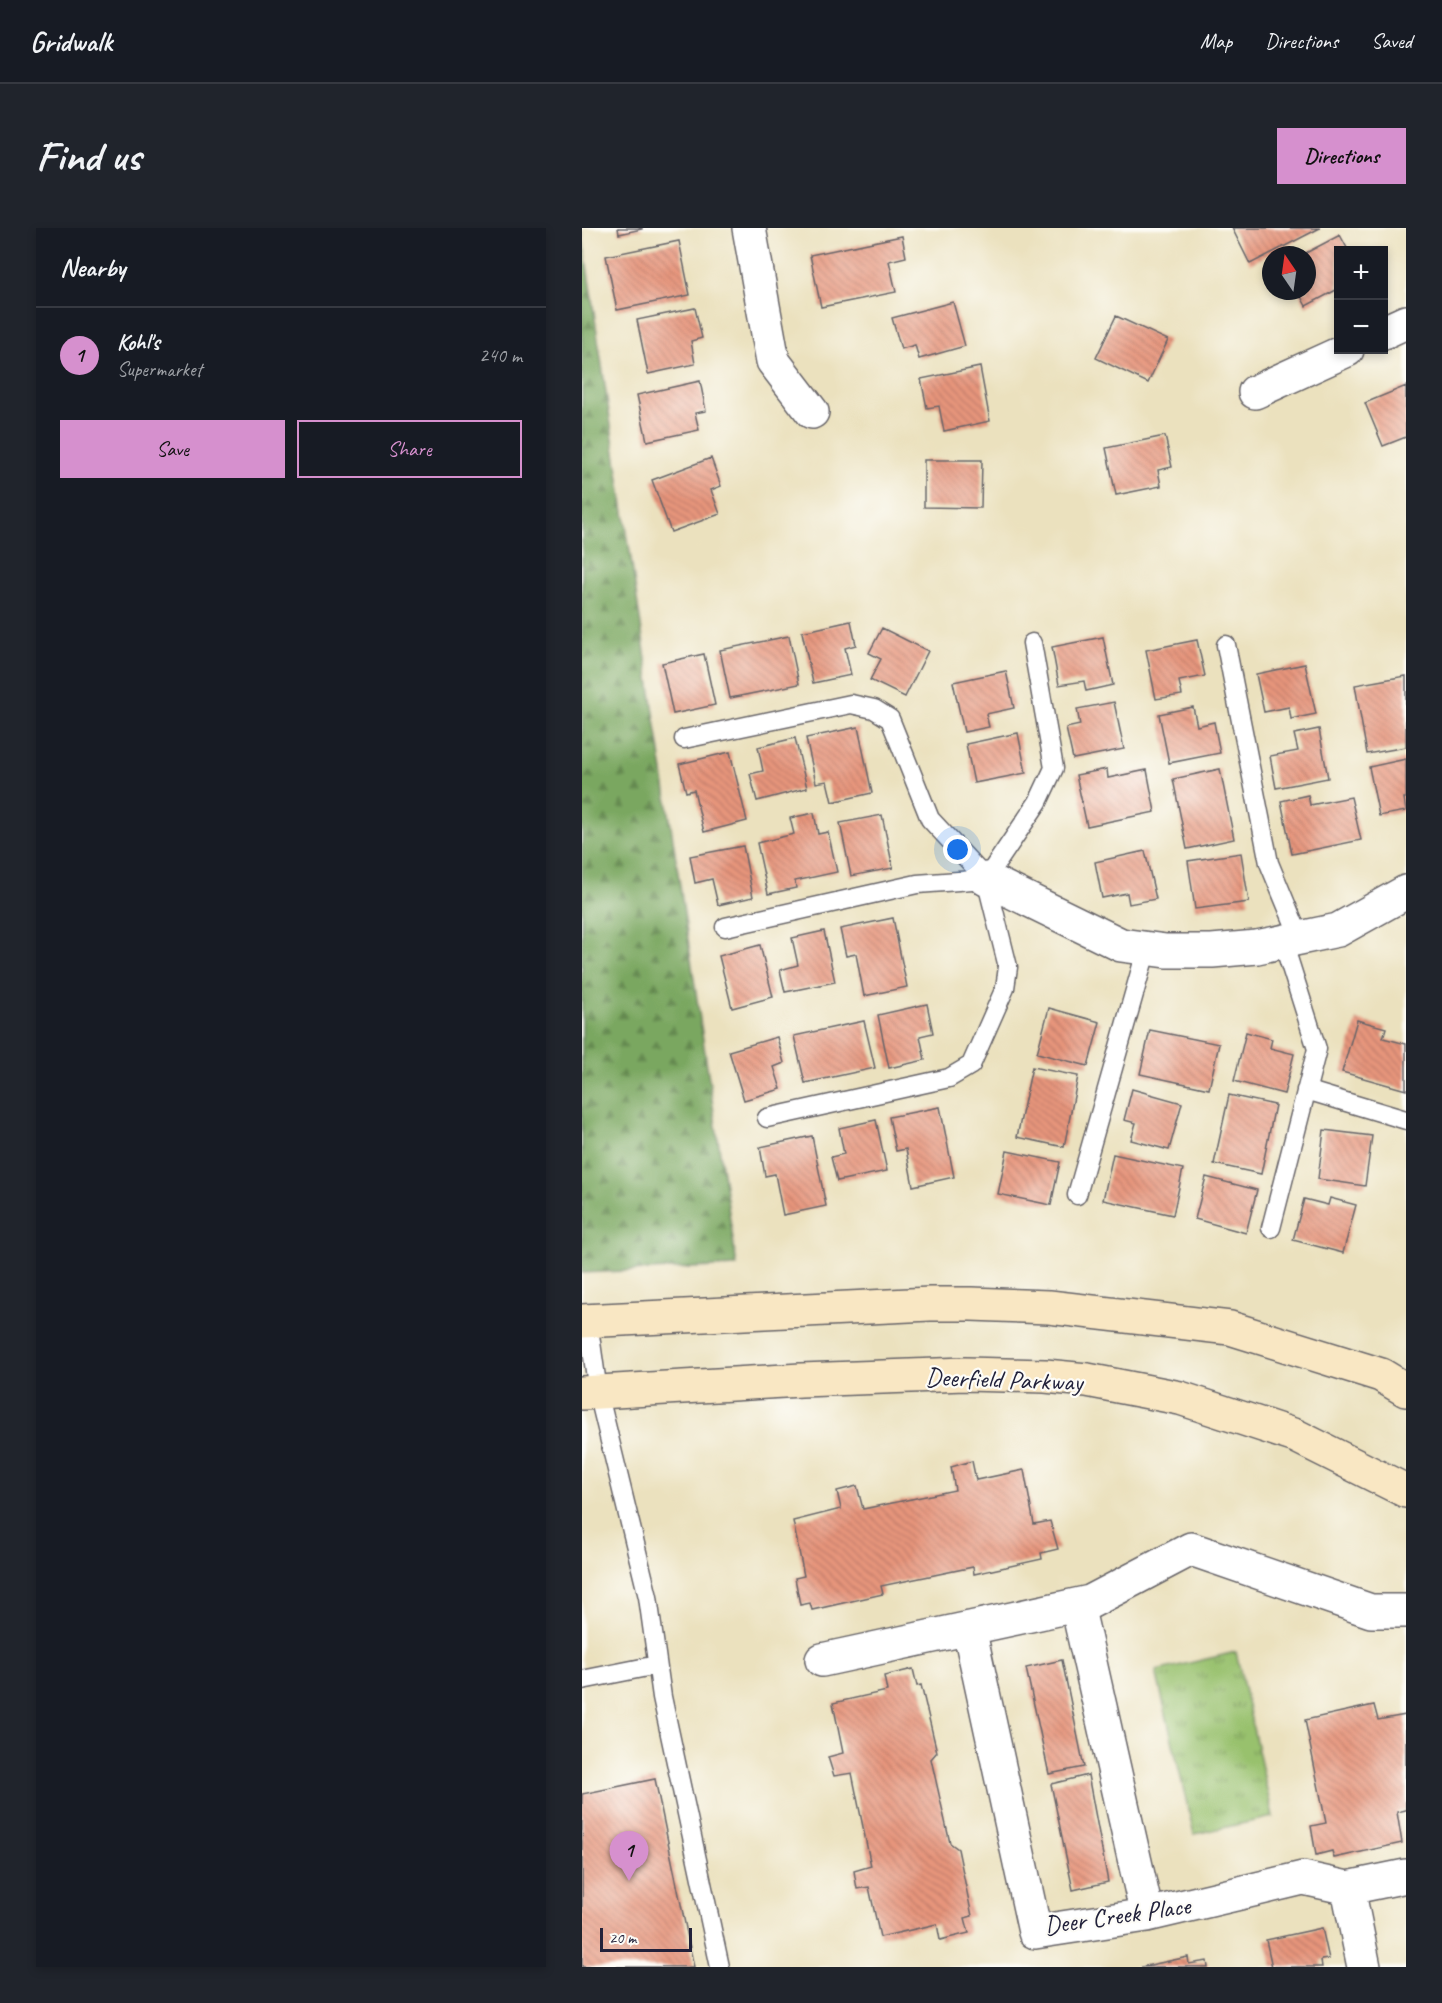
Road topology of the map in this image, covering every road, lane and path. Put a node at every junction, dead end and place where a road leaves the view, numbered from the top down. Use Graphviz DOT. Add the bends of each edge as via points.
graph roads {
  1 [pos="748,228"];
  2 [pos="1406,322"];
  3 [pos="1388,330"];
  4 [pos="1338,354"];
  5 [pos="1255,392"];
  6 [pos="812,412"];
  7 [pos="1032,643"];
  8 [pos="1226,645"];
  9 [pos="684,739"];
  10 [pos="986,879"];
  11 [pos="1406,892"];
  12 [pos="725,927"];
  13 [pos="1292,940"];
  14 [pos="1147,948"];
  15 [pos="1306,1090"];
  16 [pos="767,1118"];
  17 [pos="1406,1120"];
  18 [pos="1077,1195"];
  19 [pos="1270,1228"];
  20 [pos="585,1321"];
  21 [pos="1406,1390"];
  22 [pos="590,1392"];
  23 [pos="1406,1491"];
  24 [pos="1077,1605"];
  25 [pos="1406,1611"];
  26 [pos="969,1628"];
  27 [pos="822,1660"];
  28 [pos="657,1665"];
  29 [pos="582,1680"];
  30 [pos="1406,1876"];
  31 [pos="1348,1888"];
  32 [pos="1147,1915"];
  33 [pos="720,1967"];
  34 [pos="1364,1967"];
  1 -- 6 [label="street" via="773,361"];
  2 -- 3 [label="street"];
  4 -- 5 [label="street"];
  7 -- 10 [label="lane" via="1054,768 1038,802"];
  8 -- 13 [label="lane" via="1269,863"];
  9 -- 10 [label="lane" via="851,704 874,709 890,719 930,819"];
  10 -- 12 [label="lane" via="917,884"];
  10 -- 14 [label="street" via="1121,945"];
  10 -- 16 [label="lane" via="1008,967 1005,988 971,1065 949,1078"];
  11 -- 13 [label="street" via="1338,930"];
  13 -- 14 [label="street" via="1212,951"];
  13 -- 15 [label="lane" via="1317,1049"];
  14 -- 18 [label="lane"];
  15 -- 17 [label="lane"];
  15 -- 19 [label="lane"];
  20 -- 21 [label="main road" via="930,1304 1049,1307 1230,1328 1381,1375"];
  20 -- 22 [label="lane"];
  22 -- 23 [label="main road, Deerfield Parkway" via="965,1374 1087,1380 1180,1398 1296,1436"];
  22 -- 28 [label="lane" via="648,1597"];
  24 -- 25 [label="street" via="1191,1550 1371,1611"];
  24 -- 26 [label="street"];
  24 -- 32 [label="street"];
  26 -- 27 [label="street"];
  26 -- 32 [label="street, Deer Creek Place" via="1035,1932"];
  28 -- 29 [label="lane"];
  28 -- 33 [label="lane"];
  30 -- 31 [label="street"];
  31 -- 32 [label="street, Deer Creek Place" via="1303,1878"];
  31 -- 34 [label="street"];
}
